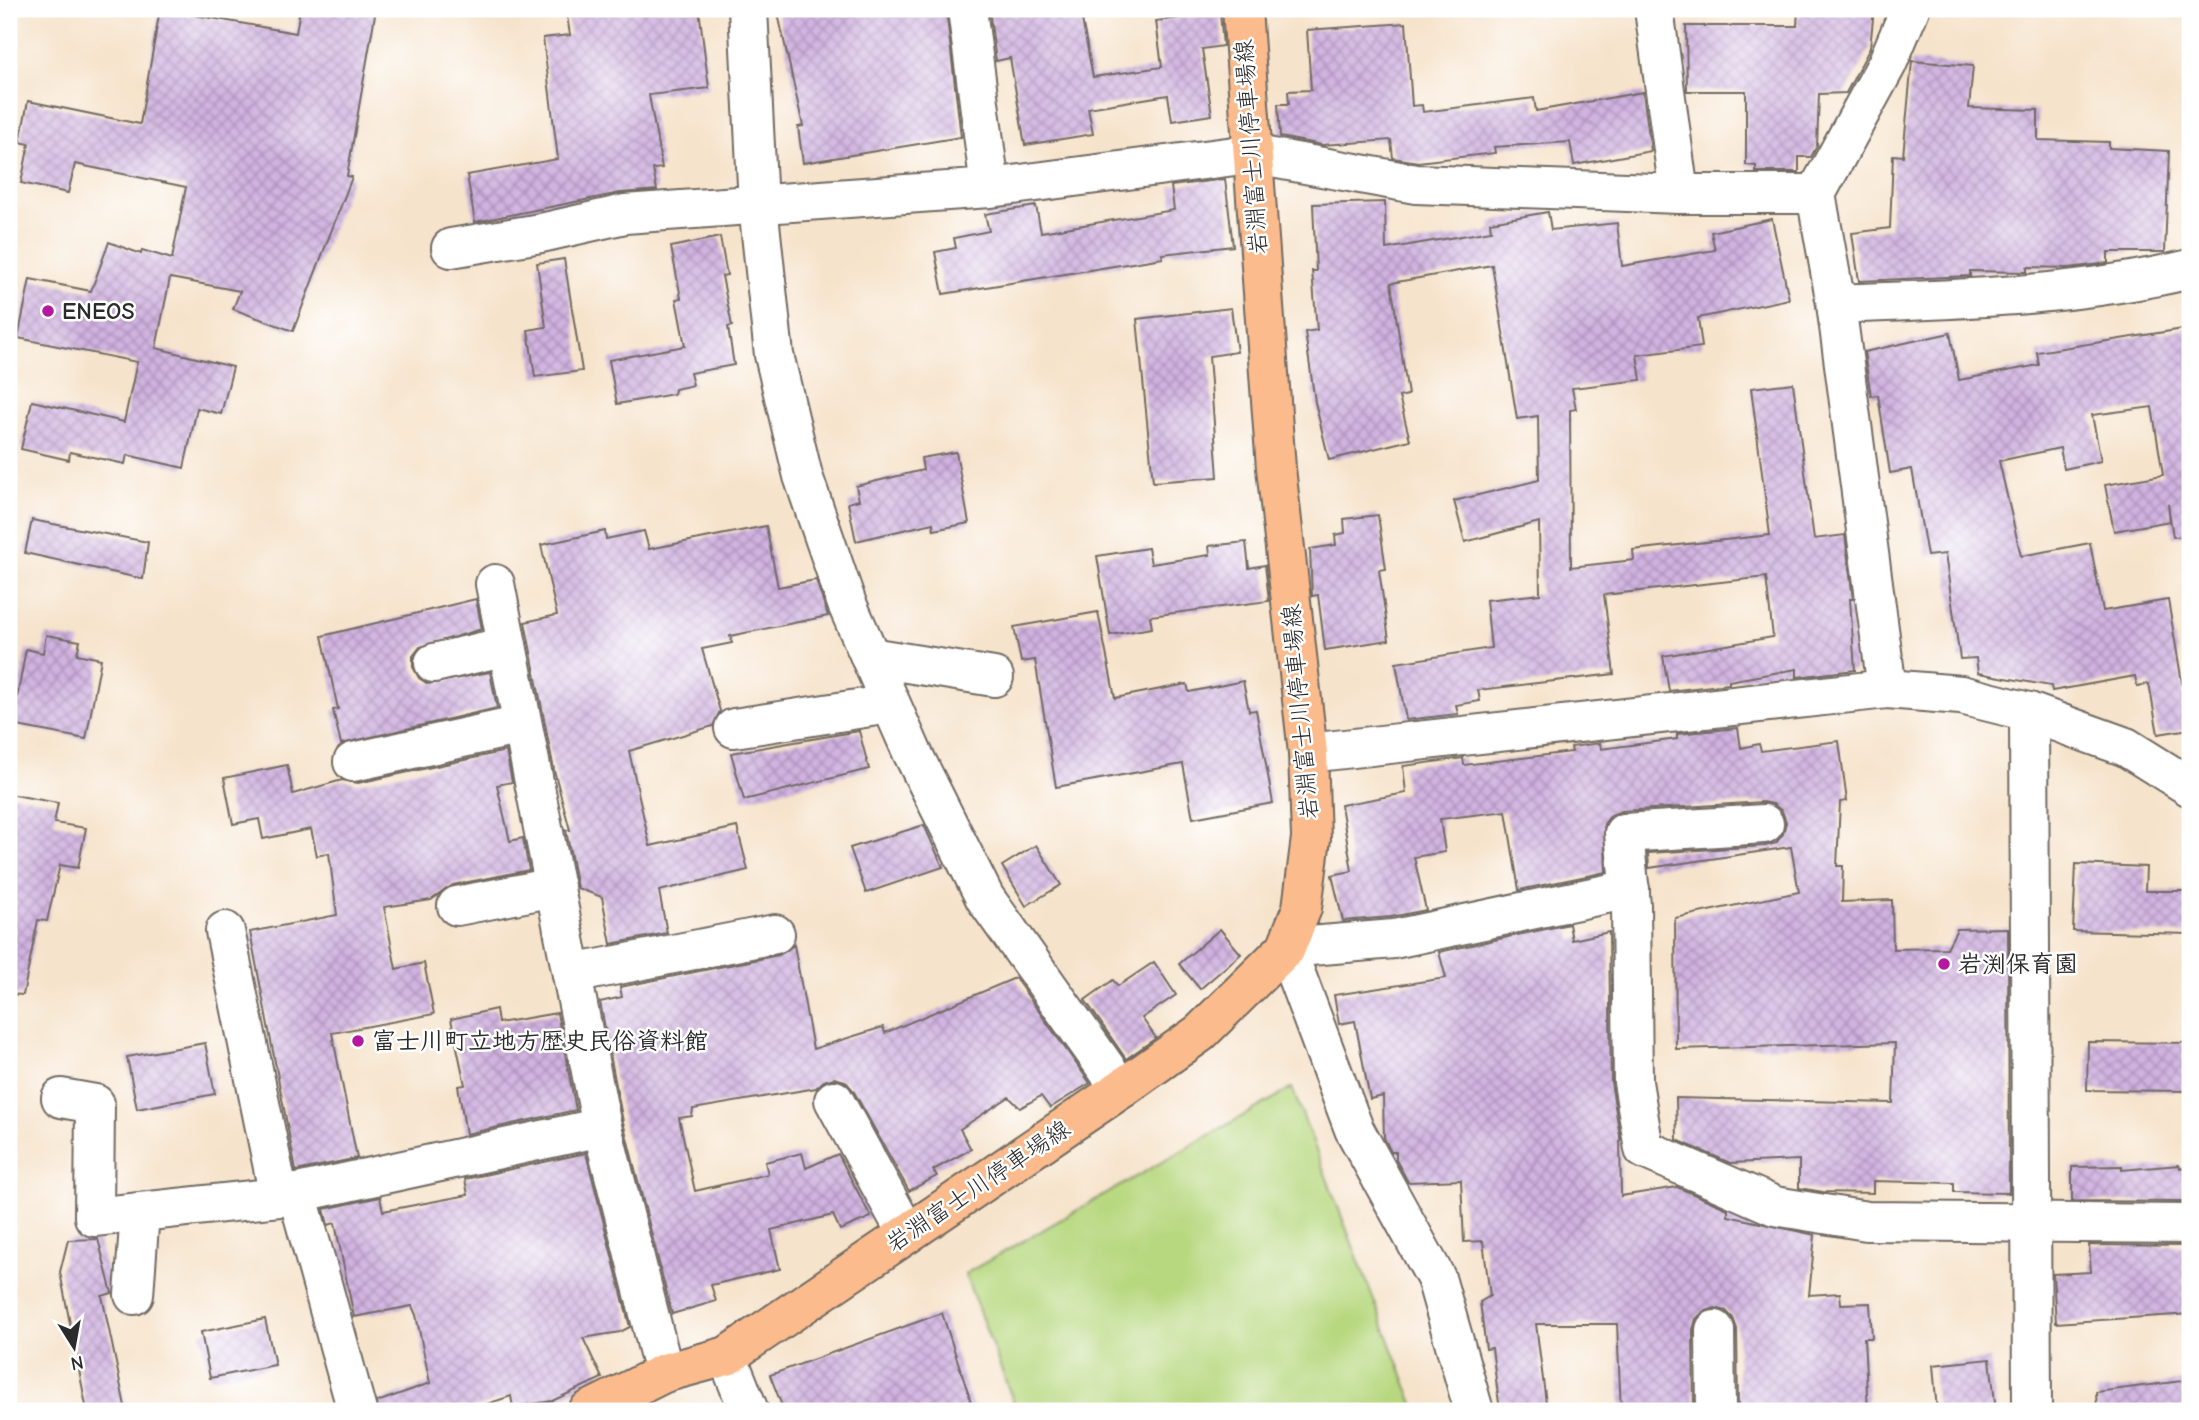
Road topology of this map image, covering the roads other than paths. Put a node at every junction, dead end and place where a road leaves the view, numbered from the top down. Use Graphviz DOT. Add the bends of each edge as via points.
graph roads {
  1 [pos="748,9"];
  2 [pos="967,9"];
  3 [pos="1242,9"];
  4 [pos="1654,9"];
  5 [pos="1910,9"];
  6 [pos="1250,154"];
  7 [pos="990,188"];
  8 [pos="1679,194"];
  9 [pos="1816,194"];
  10 [pos="758,205"];
  11 [pos="451,248"];
  12 [pos="2190,269"];
  13 [pos="1836,304"];
  14 [pos="495,584"];
  15 [pos="507,646"];
  16 [pos="870,657"];
  17 [pos="434,663"];
  18 [pos="994,677"];
  19 [pos="1887,689"];
  20 [pos="891,704"];
  21 [pos="2029,712"];
  22 [pos="523,725"];
  23 [pos="734,728"];
  24 [pos="1308,753"];
  25 [pos="352,762"];
  26 [pos="2190,787"];
  27 [pos="1764,824"];
  28 [pos="555,887"];
  29 [pos="1630,889"];
  30 [pos="457,906"];
  31 [pos="225,932"];
  32 [pos="775,934"];
  33 [pos="1286,948"];
  34 [pos="572,974"];
  35 [pos="1121,1089"];
  36 [pos="61,1098"];
  37 [pos="834,1100"];
  38 [pos="602,1127"];
  39 [pos="288,1195"];
  40 [pos="139,1212"];
  41 [pos="2029,1222"];
  42 [pos="2190,1223"];
  43 [pos="908,1234"];
  44 [pos="134,1295"];
  45 [pos="1715,1330"];
  46 [pos="727,1356"];
  47 [pos="664,1373"];
  48 [pos="357,1411"];
  49 [pos="588,1411"];
  50 [pos="749,1411"];
  51 [pos="1474,1411"];
  52 [pos="1716,1411"];
  53 [pos="2032,1411"];
  1 -- 10 [label="street"];
  2 -- 7 [label="street"];
  3 -- 6 [label="main road, 岩淵富士川停車場線"];
  4 -- 8 [label="street"];
  5 -- 9 [label="street" via="1887,64"];
  6 -- 7 [label="street"];
  6 -- 8 [label="street" via="1416,184"];
  6 -- 24 [label="main road, 岩淵富士川停車場線" via="1276,468"];
  7 -- 10 [label="street"];
  8 -- 9 [label="street"];
  9 -- 13 [label="street"];
  10 -- 11 [label="street" via="625,214"];
  10 -- 16 [label="street" via="774,355 803,476"];
  12 -- 13 [label="street" via="2150,279 2013,297"];
  13 -- 19 [label="street"];
  14 -- 15 [label="street"];
  15 -- 17 [label="street"];
  15 -- 22 [label="street"];
  16 -- 18 [label="street"];
  16 -- 20 [label="street"];
  19 -- 21 [label="street" via="1961,695"];
  19 -- 24 [label="street"];
  20 -- 23 [label="street"];
  20 -- 35 [label="street" via="985,898"];
  21 -- 26 [label="street" via="2126,747"];
  21 -- 41 [label="street"];
  22 -- 25 [label="street"];
  22 -- 28 [label="street"];
  24 -- 33 [label="main road, 岩淵富士川停車場線" via="1311,838 1302,908"];
  27 -- 29 [label="street" via="1624,833"];
  28 -- 30 [label="street"];
  28 -- 34 [label="street"];
  29 -- 33 [label="street" via="1394,939"];
  29 -- 41 [label="street" via="1633,1082 1644,1149 1775,1206 1867,1221"];
  31 -- 39 [label="street"];
  32 -- 34 [label="street"];
  33 -- 35 [label="main road, 岩淵富士川停車場線" via="1200,1033"];
  33 -- 51 [label="street" via="1354,1129 1436,1278"];
  34 -- 38 [label="street"];
  35 -- 43 [label="main road, 岩淵富士川停車場線"];
  36 -- 40 [label="street" via="95,1104 94,1217"];
  37 -- 43 [label="street"];
  38 -- 39 [label="street"];
  38 -- 47 [label="street"];
  39 -- 40 [label="street"];
  39 -- 48 [label="street"];
  40 -- 44 [label="street"];
  41 -- 42 [label="street"];
  41 -- 53 [label="street"];
  43 -- 46 [label="main road, 岩淵富士川停車場線"];
  45 -- 52 [label="street"];
  46 -- 47 [label="main road, 岩淵富士川停車場線"];
  46 -- 50 [label="street"];
  47 -- 49 [label="main road, 岩淵富士川停車場線"];
}
